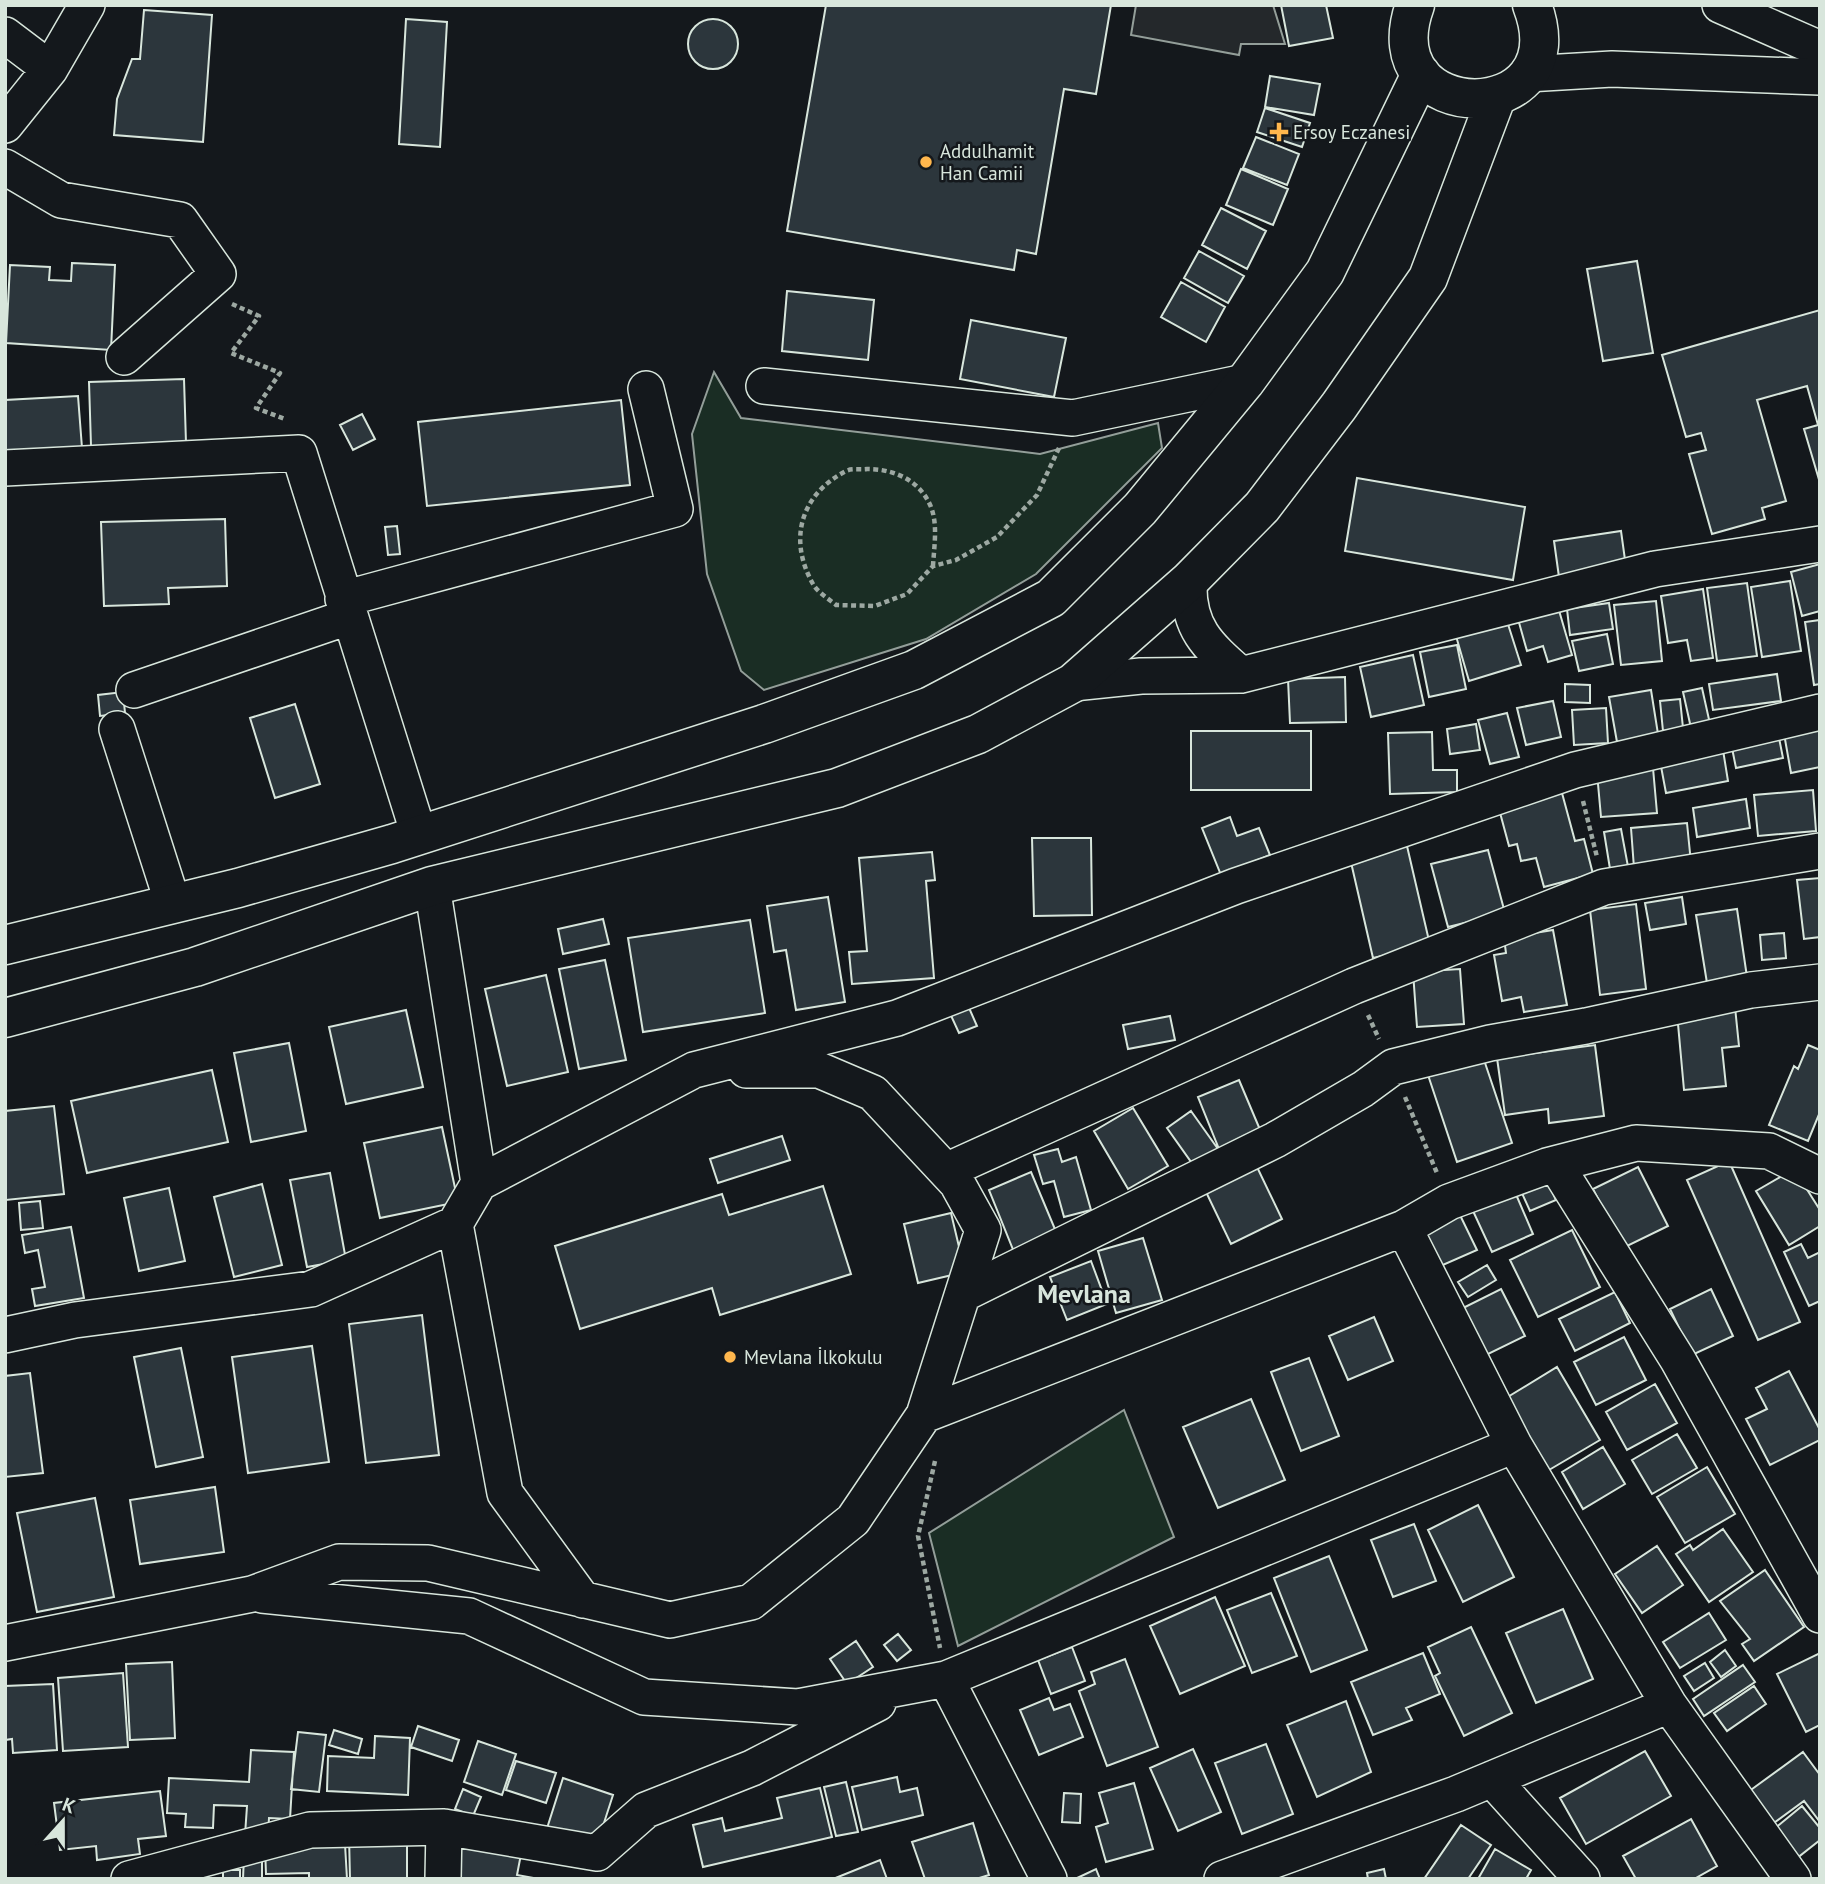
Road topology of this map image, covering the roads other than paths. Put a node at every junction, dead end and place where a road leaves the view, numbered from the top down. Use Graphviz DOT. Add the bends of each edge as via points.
graph roads {
  1 [pos="87,5"];
  2 [pos="1532,5"];
  3 [pos="1720,5"];
  4 [pos="1409,13"];
  5 [pos="5,35"];
  6 [pos="1820,49"];
  7 [pos="50,69"];
  8 [pos="1421,74"];
  9 [pos="1527,74"];
  10 [pos="1820,77"];
  11 [pos="1496,97"];
  12 [pos="5,125"];
  13 [pos="5,167"];
  14 [pos="124,357"];
  15 [pos="1245,382"];
  16 [pos="764,386"];
  17 [pos="646,389"];
  18 [pos="5,468"];
  19 [pos="1820,544"];
  20 [pos="1189,581"];
  21 [pos="346,608"];
  22 [pos="1241,675"];
  23 [pos="1073,683"];
  24 [pos="134,690"];
  25 [pos="1820,712"];
  26 [pos="117,729"];
  27 [pos="419,835"];
  28 [pos="1820,851"];
  29 [pos="432,886"];
  30 [pos="173,904"];
  31 [pos="5,945"];
  32 [pos="1820,982"];
  33 [pos="5,1018"];
  34 [pos="694,1070"];
  35 [pos="1556,1166"];
  36 [pos="946,1171"];
  37 [pos="1820,1175"];
  38 [pos="479,1183"];
  39 [pos="456,1224"];
  40 [pos="1404,1228"];
  41 [pos="963,1294"];
  42 [pos="5,1335"];
  43 [pos="924,1415"];
  44 [pos="1514,1445"];
  45 [pos="252,1594"];
  46 [pos="583,1600"];
  47 [pos="1820,1615"];
  48 [pos="5,1643"];
  49 [pos="930,1682"];
  50 [pos="1669,1704"];
  51 [pos="1492,1779"];
  52 [pos="444,1827"];
  53 [pos="129,1879"];
  54 [pos="443,1879"];
  55 [pos="1049,1879"];
  56 [pos="1222,1879"];
  57 [pos="1582,1879"];
  58 [pos="1793,1879"];
  1 -- 7 [label="street"];
  2 -- 9 [label="main road" via="1539,23 1538,54"];
  3 -- 6 [label="street"];
  4 -- 8 [label="main road" via="1410,50"];
  5 -- 7 [label="street"];
  7 -- 12 [label="street"];
  8 -- 11 [label="main road" via="1452,97 1474,101"];
  8 -- 15 [label="main road" via="1325,272"];
  9 -- 10 [label="street" via="1612,69"];
  9 -- 11 [label="main road"];
  11 -- 20 [label="main road" via="1428,278 1262,507"];
  13 -- 14 [label="street" via="61,200 180,220 218,274"];
  15 -- 16 [label="street" via="1073,418"];
  15 -- 27 [label="main road" via="1140,509 1051,598 915,670 764,724"];
  17 -- 21 [label="street" via="675,509"];
  18 -- 21 [label="street" via="299,453"];
  19 -- 22 [label="street" via="1655,569"];
  20 -- 22 [label="street" via="1188,606 1206,644"];
  20 -- 23 [label="main road"];
  21 -- 24 [label="street"];
  21 -- 27 [label="street"];
  22 -- 23 [label="street" via="1141,676"];
  23 -- 29 [label="main road" via="978,734 837,788"];
  25 -- 34 [label="street" via="1576,770 1236,886 897,1018"];
  26 -- 30 [label="street"];
  27 -- 30 [label="main road"];
  28 -- 36 [label="street" via="1604,887 1354,986"];
  29 -- 33 [label="main road" via="195,967"];
  29 -- 38 [label="street"];
  30 -- 31 [label="main road"];
  32 -- 41 [label="street" via="1751,990 1490,1043 1381,1056 1363,1089 1275,1140"];
  34 -- 36 [label="street" via="819,1070 873,1093"];
  34 -- 38 [label="street"];
  35 -- 37 [label="street" via="1636,1143 1769,1150"];
  35 -- 40 [label="street" via="1449,1202"];
  35 -- 47 [label="street" via="1678,1360"];
  36 -- 41 [label="street" via="983,1230"];
  38 -- 39 [label="street"];
  39 -- 42 [label="street" via="311,1289 75,1320"];
  39 -- 46 [label="street" via="505,1493"];
  40 -- 43 [label="street"];
  40 -- 44 [label="street"];
  41 -- 43 [label="street"];
  43 -- 46 [label="street" via="853,1520 751,1602 670,1619"];
  44 -- 49 [label="street"];
  44 -- 50 [label="street"];
  45 -- 46 [label="street" via="339,1562 428,1563"];
  45 -- 48 [label="street"];
  45 -- 49 [label="street" via="469,1616 644,1697 798,1707"];
  49 -- 52 [label="street" via="752,1768 646,1810 597,1853"];
  49 -- 55 [label="street"];
  50 -- 51 [label="street"];
  50 -- 58 [label="street"];
  51 -- 56 [label="street"];
  51 -- 57 [label="street"];
  52 -- 53 [label="street" via="310,1830"];
  52 -- 54 [label="street"];
}
